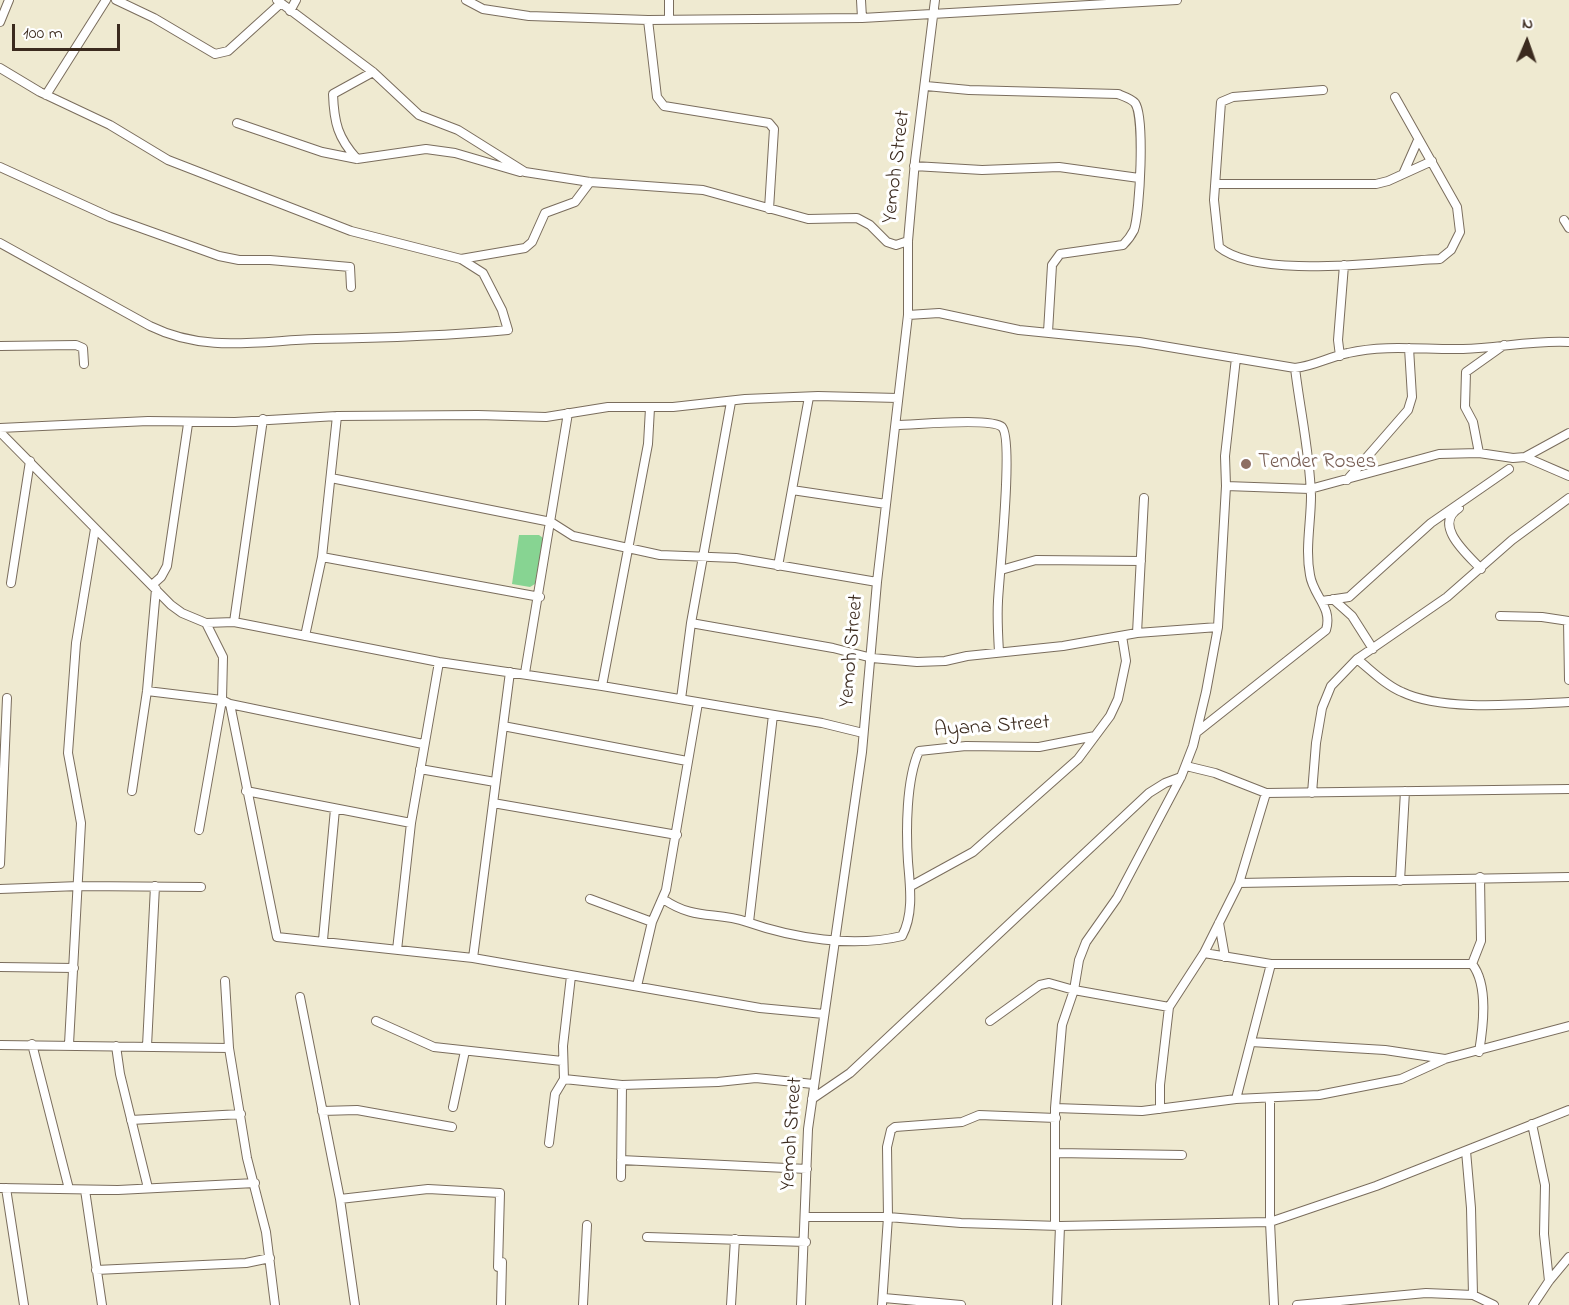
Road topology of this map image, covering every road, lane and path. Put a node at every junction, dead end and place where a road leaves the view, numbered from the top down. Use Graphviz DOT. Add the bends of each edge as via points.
graph roads {
  1 [pos="9,0"];
  2 [pos="106,0"];
  3 [pos="116,0"];
  4 [pos="296,0"];
  5 [pos="466,0"];
  6 [pos="669,0"];
  7 [pos="861,0"];
  8 [pos="935,0"];
  9 [pos="1177,0"];
  10 [pos="279,2"];
  11 [pos="290,11"];
  12 [pos="934,15"];
  13 [pos="862,18"];
  14 [pos="648,20"];
  15 [pos="669,20"];
  16 [pos="0,22"];
  17 [pos="0,68"];
  18 [pos="373,72"];
  19 [pos="926,86"];
  20 [pos="1323,90"];
  21 [pos="46,94"];
  22 [pos="1395,97"];
  23 [pos="237,123"];
  24 [pos="1418,140"];
  25 [pos="357,159"];
  26 [pos="1432,161"];
  27 [pos="914,166"];
  28 [pos="0,167"];
  29 [pos="525,172"];
  30 [pos="1403,174"];
  31 [pos="1139,178"];
  32 [pos="590,182"];
  33 [pos="1216,183"];
  34 [pos="769,209"];
  35 [pos="1564,220"];
  36 [pos="1569,228"];
  37 [pos="908,241"];
  38 [pos="0,243"];
  39 [pos="461,260"];
  40 [pos="1344,265"];
  41 [pos="351,287"];
  42 [pos="908,315"];
  43 [pos="1048,332"];
  44 [pos="1569,342"];
  45 [pos="1505,344"];
  46 [pos="0,346"];
  47 [pos="1409,348"];
  48 [pos="1340,356"];
  49 [pos="1236,358"];
  50 [pos="84,364"];
  51 [pos="1295,368"];
  52 [pos="809,397"];
  53 [pos="898,398"];
  54 [pos="731,402"];
  55 [pos="650,408"];
  56 [pos="568,413"];
  57 [pos="337,416"];
  58 [pos="263,419"];
  59 [pos="188,424"];
  60 [pos="896,425"];
  61 [pos="0,430"];
  62 [pos="1569,433"];
  63 [pos="1479,453"];
  64 [pos="1496,456"];
  65 [pos="1525,457"];
  66 [pos="30,460"];
  67 [pos="1509,469"];
  68 [pos="1569,476"];
  69 [pos="331,478"];
  70 [pos="1346,481"];
  71 [pos="1226,486"];
  72 [pos="1310,489"];
  73 [pos="792,490"];
  74 [pos="1144,498"];
  75 [pos="1569,498"];
  76 [pos="886,504"];
  77 [pos="551,522"];
  78 [pos="95,529"];
  79 [pos="628,548"];
  80 [pos="322,557"];
  81 [pos="704,557"];
  82 [pos="1141,561"];
  83 [pos="778,566"];
  84 [pos="1481,569"];
  85 [pos="1001,570"];
  86 [pos="877,582"];
  87 [pos="11,583"];
  88 [pos="154,587"];
  89 [pos="540,597"];
  90 [pos="1333,599"];
  91 [pos="1322,601"];
  92 [pos="1500,616"];
  93 [pos="1568,621"];
  94 [pos="234,622"];
  95 [pos="206,623"];
  96 [pos="692,623"];
  97 [pos="1218,627"];
  98 [pos="1137,633"];
  99 [pos="305,636"];
  100 [pos="1122,636"];
  101 [pos="1373,649"];
  102 [pos="999,652"];
  103 [pos="872,658"];
  104 [pos="1357,659"];
  105 [pos="439,663"];
  106 [pos="510,672"];
  107 [pos="525,674"];
  108 [pos="1569,680"];
  109 [pos="602,686"];
  110 [pos="147,691"];
  111 [pos="6,698"];
  112 [pos="681,699"];
  113 [pos="226,702"];
  114 [pos="1569,702"];
  115 [pos="698,703"];
  116 [pos="773,715"];
  117 [pos="503,726"];
  118 [pos="1197,732"];
  119 [pos="863,733"];
  120 [pos="1095,736"];
  121 [pos="423,744"];
  122 [pos="687,760"];
  123 [pos="1186,766"];
  124 [pos="420,769"];
  125 [pos="1181,777"];
  126 [pos="495,782"];
  127 [pos="1569,789"];
  128 [pos="246,790"];
  129 [pos="132,791"];
  130 [pos="1405,791"];
  131 [pos="1266,793"];
  132 [pos="1312,794"];
  133 [pos="493,803"];
  134 [pos="335,809"];
  135 [pos="411,823"];
  136 [pos="1,827"];
  137 [pos="199,830"];
  138 [pos="676,835"];
  139 [pos="0,864"];
  140 [pos="1480,877"];
  141 [pos="1569,877"];
  142 [pos="1400,881"];
  143 [pos="1239,883"];
  144 [pos="79,886"];
  145 [pos="154,886"];
  146 [pos="910,886"];
  147 [pos="201,887"];
  148 [pos="0,889"];
  149 [pos="590,899"];
  150 [pos="663,899"];
  151 [pos="652,922"];
  152 [pos="749,922"];
  153 [pos="1219,923"];
  154 [pos="323,940"];
  155 [pos="836,940"];
  156 [pos="397,950"];
  157 [pos="1204,953"];
  158 [pos="1225,957"];
  159 [pos="473,958"];
  160 [pos="1271,964"];
  161 [pos="1472,964"];
  162 [pos="0,967"];
  163 [pos="74,968"];
  164 [pos="571,976"];
  165 [pos="225,981"];
  166 [pos="637,986"];
  167 [pos="1074,990"];
  168 [pos="300,997"];
  169 [pos="1169,1007"];
  170 [pos="824,1014"];
  171 [pos="376,1021"];
  172 [pos="990,1021"];
  173 [pos="1569,1026"];
  174 [pos="1251,1042"];
  175 [pos="32,1044"];
  176 [pos="69,1044"];
  177 [pos="0,1045"];
  178 [pos="116,1046"];
  179 [pos="147,1046"];
  180 [pos="229,1048"];
  181 [pos="465,1051"];
  182 [pos="1479,1052"];
  183 [pos="1445,1059"];
  184 [pos="562,1061"];
  185 [pos="564,1079"];
  186 [pos="813,1084"];
  187 [pos="621,1085"];
  188 [pos="812,1099"];
  189 [pos="1236,1099"];
  190 [pos="1270,1099"];
  191 [pos="453,1107"];
  192 [pos="1055,1108"];
  193 [pos="1160,1109"];
  194 [pos="1569,1110"];
  195 [pos="322,1111"];
  196 [pos="241,1114"];
  197 [pos="1056,1118"];
  198 [pos="130,1120"];
  199 [pos="1532,1124"];
  200 [pos="452,1127"];
  201 [pos="549,1143"];
  202 [pos="1466,1151"];
  203 [pos="1056,1153"];
  204 [pos="1182,1155"];
  205 [pos="621,1160"];
  206 [pos="807,1169"];
  207 [pos="621,1177"];
  208 [pos="255,1183"];
  209 [pos="3,1188"];
  210 [pos="148,1188"];
  211 [pos="69,1189"];
  212 [pos="85,1190"];
  213 [pos="340,1199"];
  214 [pos="806,1217"];
  215 [pos="888,1217"];
  216 [pos="1270,1222"];
  217 [pos="587,1226"];
  218 [pos="1057,1226"];
  219 [pos="647,1237"];
  220 [pos="735,1239"];
  221 [pos="806,1242"];
  222 [pos="502,1255"];
  223 [pos="270,1257"];
  224 [pos="1569,1257"];
  225 [pos="498,1267"];
  226 [pos="96,1269"];
  227 [pos="1549,1281"];
  228 [pos="1473,1296"];
  229 [pos="883,1302"];
  230 [pos="1364,1302"];
  231 [pos="24,1305"];
  232 [pos="102,1305"];
  233 [pos="275,1305"];
  234 [pos="355,1305"];
  235 [pos="501,1305"];
  236 [pos="583,1305"];
  237 [pos="731,1305"];
  238 [pos="801,1305"];
  239 [pos="961,1305"];
  240 [pos="1057,1305"];
  241 [pos="1274,1305"];
  242 [pos="1297,1305"];
  243 [pos="1494,1305"];
  244 [pos="1533,1305"];
  1 -- 16 [label="street"];
  2 -- 21 [label="street"];
  3 -- 10 [label="street" via="215,54 228,51"];
  4 -- 11 [label="street"];
  5 -- 14 [label="street" via="483,9 529,16"];
  6 -- 15 [label="street"];
  7 -- 13 [label="street"];
  8 -- 12 [label="street, Yemoh Street"];
  9 -- 12 [label="street"];
  10 -- 11 [label="street"];
  11 -- 18 [label="street"];
  12 -- 13 [label="street"];
  12 -- 19 [label="street, Yemoh Street"];
  13 -- 15 [label="street"];
  14 -- 15 [label="street"];
  14 -- 34 [label="street" via="657,97 664,106 769,123 774,129"];
  17 -- 21 [label="street"];
  18 -- 25 [label="street" via="333,94 333,114 341,141"];
  18 -- 29 [label="street" via="419,115 458,130"];
  19 -- 27 [label="street, Yemoh Street"];
  19 -- 31 [label="street" via="1118,94 1134,103 1139,114"];
  20 -- 33 [label="street" via="1233,97 1221,102"];
  21 -- 39 [label="street" via="110,125 168,160 351,231"];
  22 -- 24 [label="street"];
  23 -- 25 [label="street" via="322,152"];
  24 -- 26 [label="street"];
  24 -- 30 [label="street"];
  25 -- 29 [label="street" via="426,149"];
  26 -- 30 [label="street"];
  26 -- 40 [label="street" via="1457,207 1460,232 1451,250 1440,259"];
  27 -- 31 [label="street" via="982,170 1059,166"];
  27 -- 37 [label="street, Yemoh Street"];
  28 -- 41 [label="street" via="110,217 219,256 350,267"];
  29 -- 32 [label="street"];
  30 -- 33 [label="street" via="1376,184"];
  31 -- 43 [label="street" via="1134,228 1123,245 1055,258"];
  32 -- 34 [label="street" via="703,189"];
  32 -- 39 [label="street" via="575,202 545,213 532,242 525,248"];
  33 -- 40 [label="street" via="1219,247 1231,257 1287,266"];
  34 -- 37 [label="street" via="808,219 856,218 870,225 887,242 896,245"];
  35 -- 36 [label="street"];
  37 -- 42 [label="street, Yemoh Street"];
  38 -- 39 [label="street" via="170,336 219,343 508,330 483,273"];
  40 -- 48 [label="street"];
  42 -- 43 [label="street" via="939,313 1019,330"];
  42 -- 53 [label="street, Yemoh Street"];
  43 -- 49 [label="street"];
  44 -- 45 [label="street"];
  45 -- 47 [label="street" via="1463,349"];
  45 -- 63 [label="street" via="1466,372 1465,407 1473,422"];
  46 -- 50 [label="street" via="80,346"];
  47 -- 48 [label="street"];
  47 -- 70 [label="street" via="1412,397 1408,410"];
  48 -- 51 [label="street"];
  49 -- 51 [label="street"];
  49 -- 71 [label="street" via="1225,456"];
  51 -- 72 [label="street"];
  52 -- 53 [label="street"];
  52 -- 54 [label="street"];
  52 -- 73 [label="street"];
  53 -- 60 [label="street, Yemoh Street"];
  54 -- 55 [label="street"];
  54 -- 81 [label="street"];
  55 -- 56 [label="street" via="608,407"];
  55 -- 79 [label="street" via="648,444"];
  56 -- 57 [label="street" via="546,417"];
  56 -- 77 [label="street"];
  57 -- 58 [label="street"];
  57 -- 69 [label="street"];
  58 -- 59 [label="street"];
  58 -- 94 [label="street"];
  59 -- 61 [label="street" via="148,421"];
  59 -- 88 [label="street" via="167,566"];
  60 -- 76 [label="street, Yemoh Street"];
  60 -- 85 [label="street" via="979,423 1003,428 1006,462"];
  61 -- 66 [label="street"];
  62 -- 65 [label="street"];
  63 -- 64 [label="street"];
  63 -- 70 [label="street" via="1438,454"];
  64 -- 65 [label="street"];
  64 -- 67 [label="street"];
  65 -- 68 [label="street"];
  66 -- 78 [label="street"];
  66 -- 87 [label="street"];
  67 -- 84 [label="street" via="1509,475 1453,512 1450,519 1451,535"];
  67 -- 90 [label="street" via="1431,523 1349,597"];
  69 -- 77 [label="street"];
  69 -- 80 [label="street"];
  70 -- 72 [label="street"];
  71 -- 72 [label="street"];
  71 -- 97 [label="street"];
  72 -- 91 [label="street" via="1309,572 1312,587"];
  73 -- 76 [label="street"];
  73 -- 83 [label="street"];
  74 -- 82 [label="street"];
  75 -- 84 [label="street" via="1512,540"];
  76 -- 86 [label="street, Yemoh Street"];
  77 -- 79 [label="street" via="573,536"];
  77 -- 89 [label="street"];
  78 -- 88 [label="street"];
  78 -- 144 [label="street" via="75,652 68,753 80,809"];
  79 -- 81 [label="street" via="660,555"];
  79 -- 109 [label="street"];
  80 -- 89 [label="street"];
  80 -- 99 [label="street"];
  81 -- 83 [label="street"];
  81 -- 96 [label="street"];
  82 -- 85 [label="street" via="1036,560"];
  82 -- 98 [label="street"];
  83 -- 86 [label="street"];
  84 -- 101 [label="street"];
  85 -- 102 [label="street"];
  86 -- 103 [label="street, Yemoh Street"];
  88 -- 95 [label="street" via="182,613"];
  88 -- 110 [label="street"];
  89 -- 107 [label="street"];
  90 -- 91 [label="street"];
  90 -- 101 [label="street" via="1352,616"];
  91 -- 118 [label="street" via="1326,606 1326,630"];
  92 -- 93 [label="street"];
  93 -- 108 [label="street"];
  94 -- 95 [label="street"];
  94 -- 99 [label="street"];
  95 -- 113 [label="street" via="223,657"];
  96 -- 103 [label="street"];
  96 -- 112 [label="street"];
  97 -- 98 [label="street"];
  97 -- 118 [label="street"];
  98 -- 100 [label="street"];
  99 -- 105 [label="street"];
  100 -- 102 [label="street"];
  100 -- 120 [label="street" via="1126,662 1118,699"];
  101 -- 104 [label="street"];
  102 -- 103 [label="street" via="945,661"];
  103 -- 119 [label="street, Yemoh Street"];
  104 -- 114 [label="street" via="1401,692 1419,698 1503,705"];
  104 -- 132 [label="street" via="1331,686 1322,708"];
  105 -- 106 [label="street"];
  105 -- 121 [label="street"];
  106 -- 107 [label="street"];
  106 -- 117 [label="street"];
  107 -- 109 [label="street"];
  109 -- 112 [label="street"];
  110 -- 113 [label="street"];
  110 -- 129 [label="street"];
  111 -- 136 [label="street"];
  112 -- 115 [label="street"];
  113 -- 121 [label="street"];
  113 -- 128 [label="street"];
  113 -- 137 [label="street"];
  115 -- 116 [label="street"];
  115 -- 122 [label="street"];
  116 -- 119 [label="street"];
  116 -- 152 [label="street"];
  117 -- 122 [label="street"];
  117 -- 126 [label="street"];
  118 -- 123 [label="street"];
  119 -- 155 [label="street, Yemoh Street"];
  120 -- 146 [label="street" via="1078,759 972,852"];
  120 -- 146 [label="street, Ayana Street" via="1039,747 919,751 910,794"];
  121 -- 124 [label="street"];
  122 -- 138 [label="street"];
  123 -- 125 [label="street"];
  123 -- 131 [label="street"];
  124 -- 126 [label="street"];
  124 -- 135 [label="street"];
  125 -- 167 [label="street" via="1118,898 1086,942"];
  125 -- 188 [label="street" via="1149,793 850,1073"];
  126 -- 133 [label="street"];
  127 -- 130 [label="street"];
  128 -- 134 [label="street"];
  128 -- 154 [label="street" via="277,937"];
  130 -- 132 [label="street"];
  130 -- 142 [label="street"];
  131 -- 132 [label="street"];
  131 -- 143 [label="street"];
  133 -- 138 [label="street"];
  133 -- 159 [label="street"];
  134 -- 135 [label="street"];
  134 -- 154 [label="street"];
  135 -- 156 [label="street"];
  136 -- 139 [label="street"];
  138 -- 150 [label="street"];
  140 -- 141 [label="street"];
  140 -- 142 [label="street"];
  140 -- 161 [label="street" via="1481,941"];
  142 -- 143 [label="street"];
  143 -- 153 [label="street"];
  144 -- 145 [label="street"];
  144 -- 148 [label="street"];
  144 -- 163 [label="street"];
  145 -- 147 [label="street"];
  145 -- 179 [label="street"];
  146 -- 155 [label="street" via="909,913 902,936"];
  149 -- 151 [label="street"];
  150 -- 151 [label="street"];
  150 -- 152 [label="street" via="690,914"];
  151 -- 166 [label="street"];
  152 -- 155 [label="street" via="762,929"];
  153 -- 157 [label="street"];
  153 -- 158 [label="street"];
  154 -- 156 [label="street"];
  155 -- 170 [label="street, Yemoh Street"];
  156 -- 159 [label="street"];
  157 -- 158 [label="street"];
  157 -- 169 [label="street"];
  158 -- 160 [label="street"];
  159 -- 164 [label="street"];
  160 -- 161 [label="street"];
  160 -- 174 [label="street"];
  161 -- 182 [label="street" via="1480,986"];
  162 -- 163 [label="street"];
  163 -- 176 [label="street"];
  164 -- 166 [label="street"];
  164 -- 184 [label="street"];
  165 -- 180 [label="street"];
  166 -- 170 [label="street" via="760,1008"];
  167 -- 169 [label="street"];
  167 -- 172 [label="street" via="1049,983 1040,985"];
  167 -- 192 [label="street" via="1062,1025"];
  168 -- 195 [label="street"];
  169 -- 193 [label="street"];
  170 -- 186 [label="street, Yemoh Street"];
  171 -- 181 [label="street" via="434,1047"];
  173 -- 182 [label="street"];
  174 -- 183 [label="street" via="1385,1050"];
  174 -- 189 [label="street"];
  175 -- 176 [label="street"];
  175 -- 177 [label="street"];
  175 -- 211 [label="street"];
  176 -- 178 [label="street"];
  178 -- 179 [label="street"];
  178 -- 198 [label="street"];
  179 -- 180 [label="street"];
  180 -- 196 [label="street"];
  181 -- 184 [label="street"];
  181 -- 191 [label="street"];
  182 -- 183 [label="street"];
  183 -- 190 [label="street" via="1424,1071 1373,1086"];
  184 -- 185 [label="street"];
  185 -- 187 [label="street"];
  185 -- 201 [label="street" via="555,1094"];
  186 -- 187 [label="street" via="756,1078"];
  186 -- 188 [label="street, Yemoh Street"];
  187 -- 205 [label="street"];
  188 -- 206 [label="street, Yemoh Street"];
  189 -- 190 [label="street"];
  189 -- 193 [label="street"];
  190 -- 216 [label="street"];
  192 -- 193 [label="street"];
  192 -- 197 [label="street"];
  194 -- 199 [label="street"];
  195 -- 200 [label="street" via="357,1110"];
  195 -- 213 [label="street"];
  196 -- 198 [label="street"];
  196 -- 208 [label="street"];
  197 -- 203 [label="street"];
  197 -- 215 [label="street" via="979,1115 962,1122 895,1127 888,1136 887,1147"];
  198 -- 210 [label="street"];
  199 -- 202 [label="street"];
  199 -- 227 [label="street" via="1545,1185"];
  202 -- 216 [label="street"];
  202 -- 228 [label="street"];
  203 -- 204 [label="street"];
  203 -- 218 [label="street"];
  205 -- 206 [label="street"];
  205 -- 207 [label="street"];
  206 -- 214 [label="street, Yemoh Street"];
  208 -- 210 [label="street"];
  208 -- 223 [label="street"];
  209 -- 211 [label="street"];
  209 -- 231 [label="street"];
  210 -- 212 [label="street"];
  211 -- 212 [label="street"];
  212 -- 226 [label="street"];
  213 -- 225 [label="street" via="428,1190 500,1193"];
  213 -- 234 [label="street"];
  214 -- 215 [label="street"];
  214 -- 221 [label="street, Yemoh Street"];
  215 -- 218 [label="street"];
  215 -- 229 [label="street"];
  216 -- 218 [label="street"];
  216 -- 241 [label="street"];
  217 -- 236 [label="street"];
  218 -- 240 [label="street"];
  219 -- 220 [label="street"];
  220 -- 221 [label="street"];
  220 -- 237 [label="street"];
  221 -- 238 [label="street, Yemoh Street"];
  222 -- 235 [label="street"];
  223 -- 226 [label="street" via="246,1263"];
  223 -- 233 [label="street"];
  224 -- 227 [label="street"];
  226 -- 232 [label="street"];
  227 -- 244 [label="street"];
  228 -- 230 [label="street" via="1426,1293"];
  228 -- 243 [label="street"];
  229 -- 239 [label="street"];
  230 -- 242 [label="street"];
}
